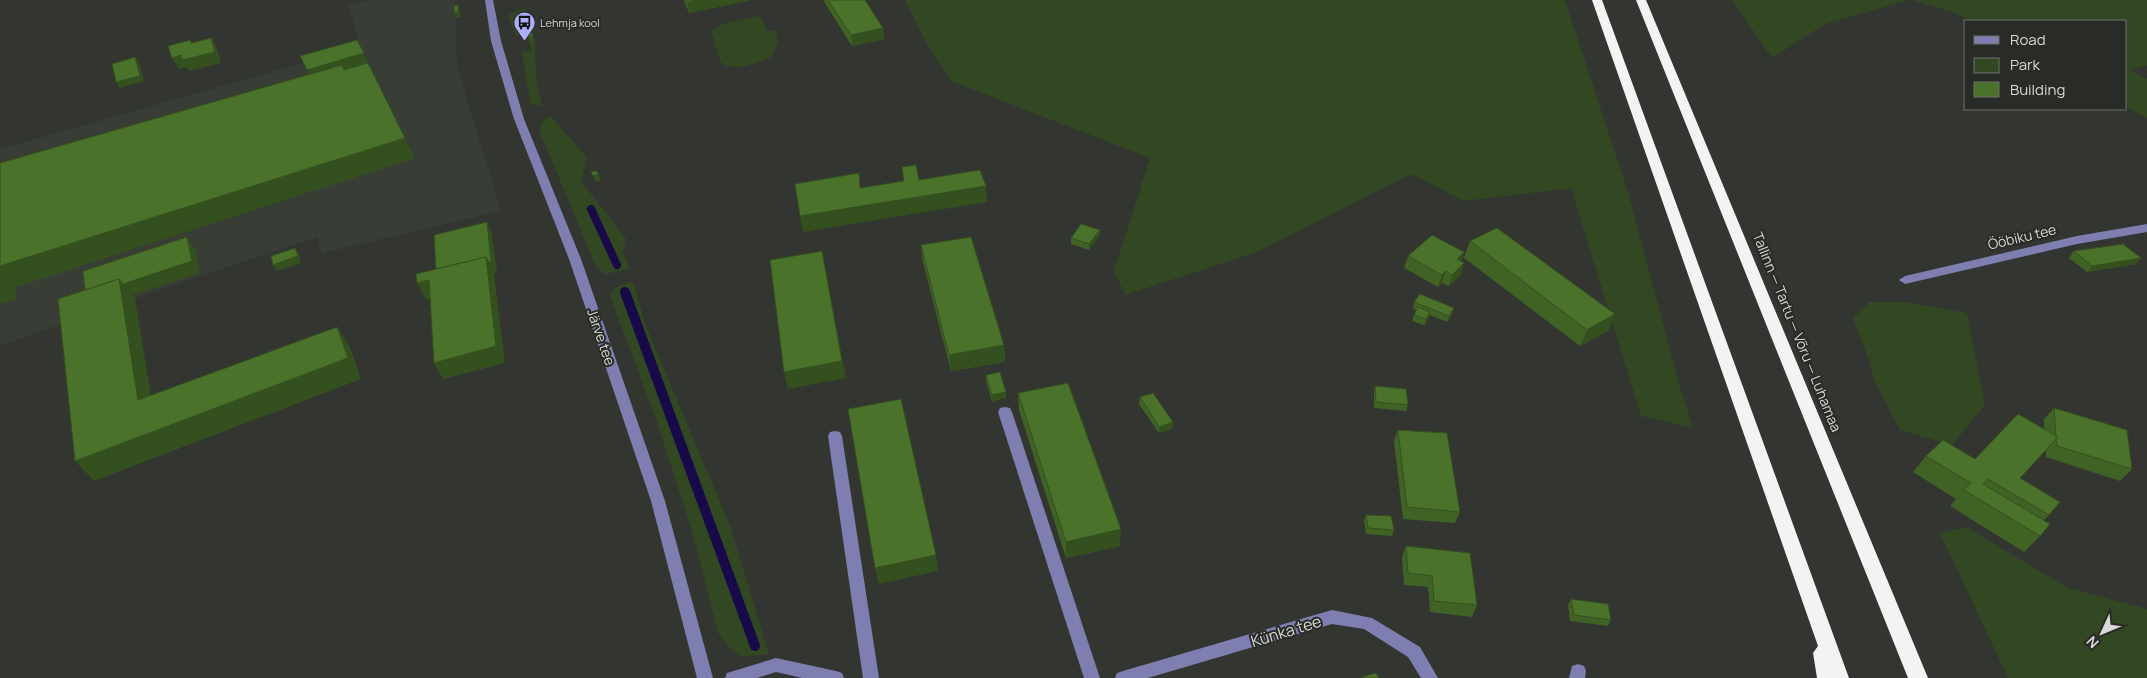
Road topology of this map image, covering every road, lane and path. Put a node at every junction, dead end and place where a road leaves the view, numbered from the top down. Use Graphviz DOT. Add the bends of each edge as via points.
graph roads {
  1 [pos="489,0"];
  2 [pos="1597,0"];
  3 [pos="1641,0"];
  4 [pos="2147,228"];
  5 [pos="1906,280"];
  6 [pos="1005,412"];
  7 [pos="835,436"];
  8 [pos="1814,608"];
  9 [pos="704,678"];
  10 [pos="733,678"];
  11 [pos="836,678"];
  12 [pos="871,678"];
  13 [pos="1092,678"];
  14 [pos="1124,678"];
  15 [pos="1430,678"];
  16 [pos="1827,678"];
  17 [pos="1839,678"];
  18 [pos="1918,678"];
  1 -- 9 [label="street, Järve tee" via="496,42 519,119 575,259 658,501"];
  2 -- 8 [label="highway"];
  3 -- 18 [label="highway, Tallinn — Tartu — Võru — Luhamaa"];
  4 -- 5 [label="street, Ööbiku tee" via="2077,240"];
  6 -- 13 [label="street"];
  7 -- 12 [label="street"];
  8 -- 16 [label="highway"];
  8 -- 17 [label="highway"];
  10 -- 11 [label="street" via="776,665"];
  14 -- 15 [label="street, Künka tee" via="1332,617 1367,623 1414,652"];
}
